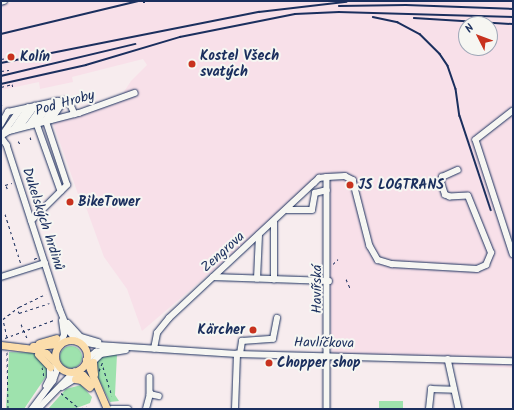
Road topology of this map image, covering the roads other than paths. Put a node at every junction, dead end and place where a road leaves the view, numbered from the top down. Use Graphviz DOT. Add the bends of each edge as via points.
graph roads {
  1 [pos="135,93"];
  2 [pos="61,101"];
  3 [pos="50,103"];
  4 [pos="43,105"];
  5 [pos="35,106"];
  6 [pos="28,108"];
  7 [pos="18,110"];
  8 [pos="513,111"];
  9 [pos="75,114"];
  10 [pos="47,121"];
  11 [pos="1,124"];
  12 [pos="36,124"];
  13 [pos="28,126"];
  14 [pos="16,129"];
  15 [pos="1,136"];
  16 [pos="458,170"];
  17 [pos="327,177"];
  18 [pos="327,190"];
  19 [pos="61,191"];
  20 [pos="287,210"];
  21 [pos="31,221"];
  22 [pos="274,222"];
  23 [pos="259,235"];
  24 [pos="513,254"];
  25 [pos="45,263"];
  26 [pos="1,277"];
  27 [pos="213,277"];
  28 [pos="256,279"];
  29 [pos="274,280"];
  30 [pos="329,281"];
  31 [pos="60,309"];
  32 [pos="277,318"];
  33 [pos="79,339"];
  34 [pos="58,341"];
  35 [pos="4,346"];
  36 [pos="134,348"];
  37 [pos="154,349"];
  38 [pos="239,354"];
  39 [pos="329,355"];
  40 [pos="448,359"];
  41 [pos="90,361"];
  42 [pos="513,361"];
  43 [pos="53,364"];
  44 [pos="75,376"];
  45 [pos="150,377"];
  46 [pos="454,390"];
  47 [pos="150,394"];
  48 [pos="100,396"];
  49 [pos="158,396"];
  50 [pos="32,409"];
  51 [pos="38,409"];
  52 [pos="107,409"];
  53 [pos="112,409"];
  54 [pos="128,409"];
  55 [pos="146,409"];
  56 [pos="235,409"];
  57 [pos="328,409"];
  58 [pos="429,409"];
  59 [pos="458,409"];
  1 -- 9 [label="street, Pod Hroby"];
  2 -- 3 [label="street"];
  2 -- 9 [label="street" via="70,104"];
  2 -- 10 [label="street"];
  3 -- 4 [label="street"];
  3 -- 12 [label="street"];
  4 -- 5 [label="street"];
  4 -- 13 [label="street"];
  5 -- 6 [label="street"];
  5 -- 14 [label="street"];
  6 -- 7 [label="street"];
  6 -- 14 [label="street"];
  7 -- 11 [label="street" via="8,112"];
  7 -- 15 [label="street"];
  8 -- 24 [label="street" via="476,140"];
  9 -- 10 [label="street, Pod Hroby"];
  10 -- 12 [label="street, Pod Hroby"];
  10 -- 19 [label="street" via="67,185"];
  12 -- 13 [label="street, Pod Hroby"];
  12 -- 19 [label="street"];
  13 -- 14 [label="street, Pod Hroby"];
  14 -- 15 [label="street, Pod Hroby"];
  15 -- 21 [label="street, Dukelských hrdinů" via="7,145"];
  16 -- 17 [label="street" via="442,176 441,184 445,195 468,196 491,253 486,265 477,269 392,264 378,260 370,246 353,180 345,176"];
  17 -- 18 [label="street, Havířská"];
  17 -- 20 [label="street, Zengrova" via="319,178"];
  18 -- 20 [label="street" via="315,193 312,210"];
  18 -- 30 [label="street, Havířská"];
  19 -- 21 [label="street"];
  20 -- 22 [label="street, Zengrova"];
  21 -- 25 [label="street, Dukelských hrdinů"];
  22 -- 23 [label="street, Zengrova"];
  22 -- 29 [label="street"];
  23 -- 27 [label="street, Zengrova"];
  23 -- 28 [label="street"];
  25 -- 26 [label="street"];
  25 -- 31 [label="street, Dukelských hrdinů"];
  27 -- 28 [label="street"];
  27 -- 37 [label="street, Zengrova" via="160,329"];
  28 -- 29 [label="street"];
  29 -- 30 [label="street"];
  30 -- 39 [label="street, Havířská"];
  31 -- 33 [label="street, Dukelských hrdinů" via="69,331"];
  31 -- 34 [label="street, Dukelských hrdinů" via="64,335"];
  32 -- 38 [label="street" via="273,339 242,341"];
  33 -- 34 [label="main road"];
  33 -- 36 [label="street, Havlíčkova" via="86,344"];
  33 -- 41 [label="main road"];
  34 -- 35 [label="main road" via="54,347"];
  34 -- 43 [label="main road"];
  35 -- 43 [label="main road" via="40,354"];
  36 -- 37 [label="street, Havlíčkova"];
  36 -- 41 [label="street, Havlíčkova" via="103,350"];
  37 -- 38 [label="street, Havlíčkova"];
  38 -- 39 [label="street, Havlíčkova"];
  38 -- 56 [label="street"];
  39 -- 40 [label="street, Havlíčkova"];
  39 -- 57 [label="street, Havířská"];
  40 -- 42 [label="street, Havlíčkova"];
  40 -- 46 [label="street"];
  41 -- 44 [label="main road"];
  41 -- 48 [label="main road"];
  43 -- 44 [label="main road"];
  43 -- 50 [label="street" via="48,382"];
  44 -- 48 [label="main road" via="85,376"];
  44 -- 51 [label="street"];
  45 -- 47 [label="street"];
  46 -- 58 [label="street" via="431,389"];
  46 -- 59 [label="street"];
  47 -- 49 [label="street"];
  47 -- 55 [label="street"];
  48 -- 52 [label="main road"];
  53 -- 54 [label="street"];
}
